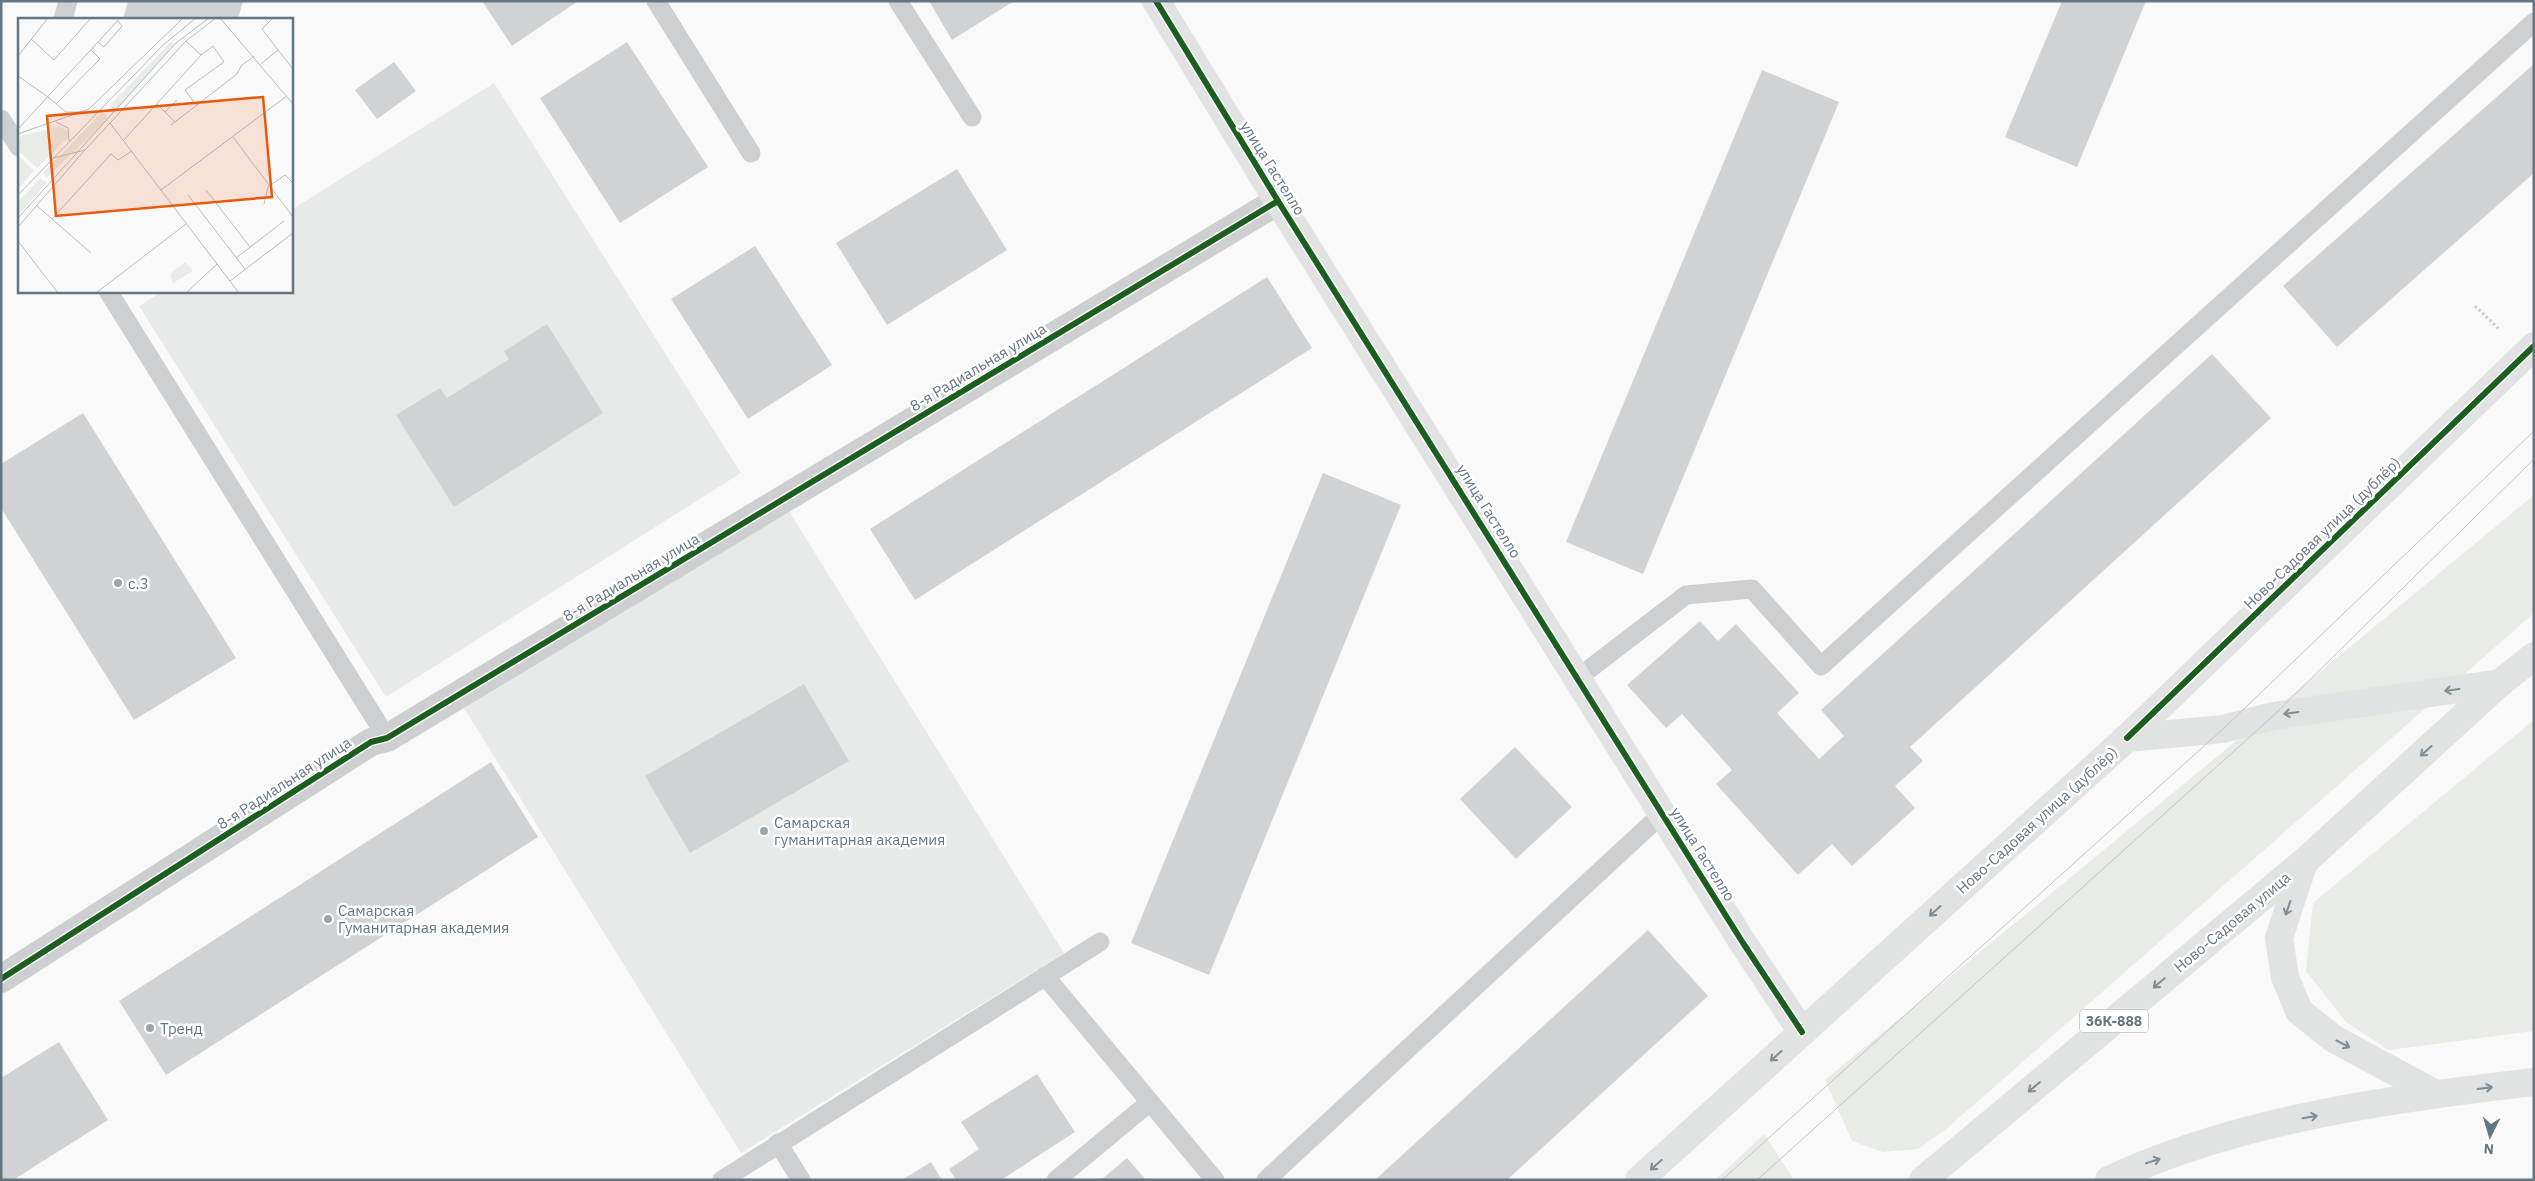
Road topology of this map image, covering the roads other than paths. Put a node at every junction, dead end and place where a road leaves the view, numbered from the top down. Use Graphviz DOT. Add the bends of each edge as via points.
graph roads {
  1 [pos="68,1"];
  2 [pos="656,1"];
  3 [pos="898,1"];
  4 [pos="1156,1"];
  5 [pos="63,18"];
  6 [pos="2534,22"];
  7 [pos="972,118"];
  8 [pos="1,119"];
  9 [pos="13,140"];
  10 [pos="752,153"];
  11 [pos="1278,201"];
  12 [pos="109,292"];
  13 [pos="2534,346"];
  14 [pos="2534,656"];
  15 [pos="1579,677"];
  16 [pos="2500,683"];
  17 [pos="387,738"];
  18 [pos="2127,738"];
  19 [pos="1663,813"];
  20 [pos="2304,862"];
  21 [pos="1100,942"];
  22 [pos="1045,976"];
  23 [pos="1,979"];
  24 [pos="1802,1032"];
  25 [pos="2534,1082"];
  26 [pos="2436,1094"];
  27 [pos="1150,1102"];
  28 [pos="778,1143"];
  29 [pos="722,1180"];
  30 [pos="801,1180"];
  31 [pos="1056,1180"];
  32 [pos="1215,1180"];
  33 [pos="1266,1180"];
  34 [pos="1639,1180"];
  35 [pos="1923,1180"];
  36 [pos="2109,1180"];
  1 -- 5 [label="lane"];
  2 -- 10 [label="lane"];
  3 -- 7 [label="lane"];
  4 -- 11 [label="main road, улица Гастелло"];
  6 -- 15 [label="lane" via="1821,666 1752,589 1686,595"];
  8 -- 9 [label="lane"];
  11 -- 15 [label="main road, улица Гастелло"];
  11 -- 17 [label="street, 8-я Радиальная улица"];
  12 -- 17 [label="lane"];
  13 -- 18 [label="main road, Ново-Садовая улица (дублёр)"];
  14 -- 16 [label="main road, Ново-Садовая улица / 36К-888"];
  15 -- 19 [label="main road, улица Гастелло"];
  16 -- 18 [label="main road, one-way" via="2273,716 2223,730"];
  16 -- 20 [label="main road, Ново-Садовая улица / 36К-888, one-way"];
  17 -- 23 [label="street, 8-я Радиальная улица" via="371,742"];
  18 -- 24 [label="main road, Ново-Садовая улица (дублёр), one-way"];
  19 -- 24 [label="main road, улица Гастелло"];
  19 -- 33 [label="lane"];
  20 -- 26 [label="main road, one-way" via="2278,938 2285,977 2299,1011 2334,1039"];
  20 -- 35 [label="main road, Ново-Садовая улица / 36К-888, one-way"];
  21 -- 22 [label="lane"];
  22 -- 27 [label="lane"];
  22 -- 28 [label="lane"];
  24 -- 34 [label="main road, Ново-Садовая улица (дублёр), one-way"];
  26 -- 25 [label="main road, one-way"];
  36 -- 26 [label="main road, one-way" via="2141,1164 2268,1125"];
  27 -- 31 [label="lane"];
  27 -- 32 [label="lane"];
  28 -- 29 [label="lane"];
  28 -- 30 [label="lane"];
}
